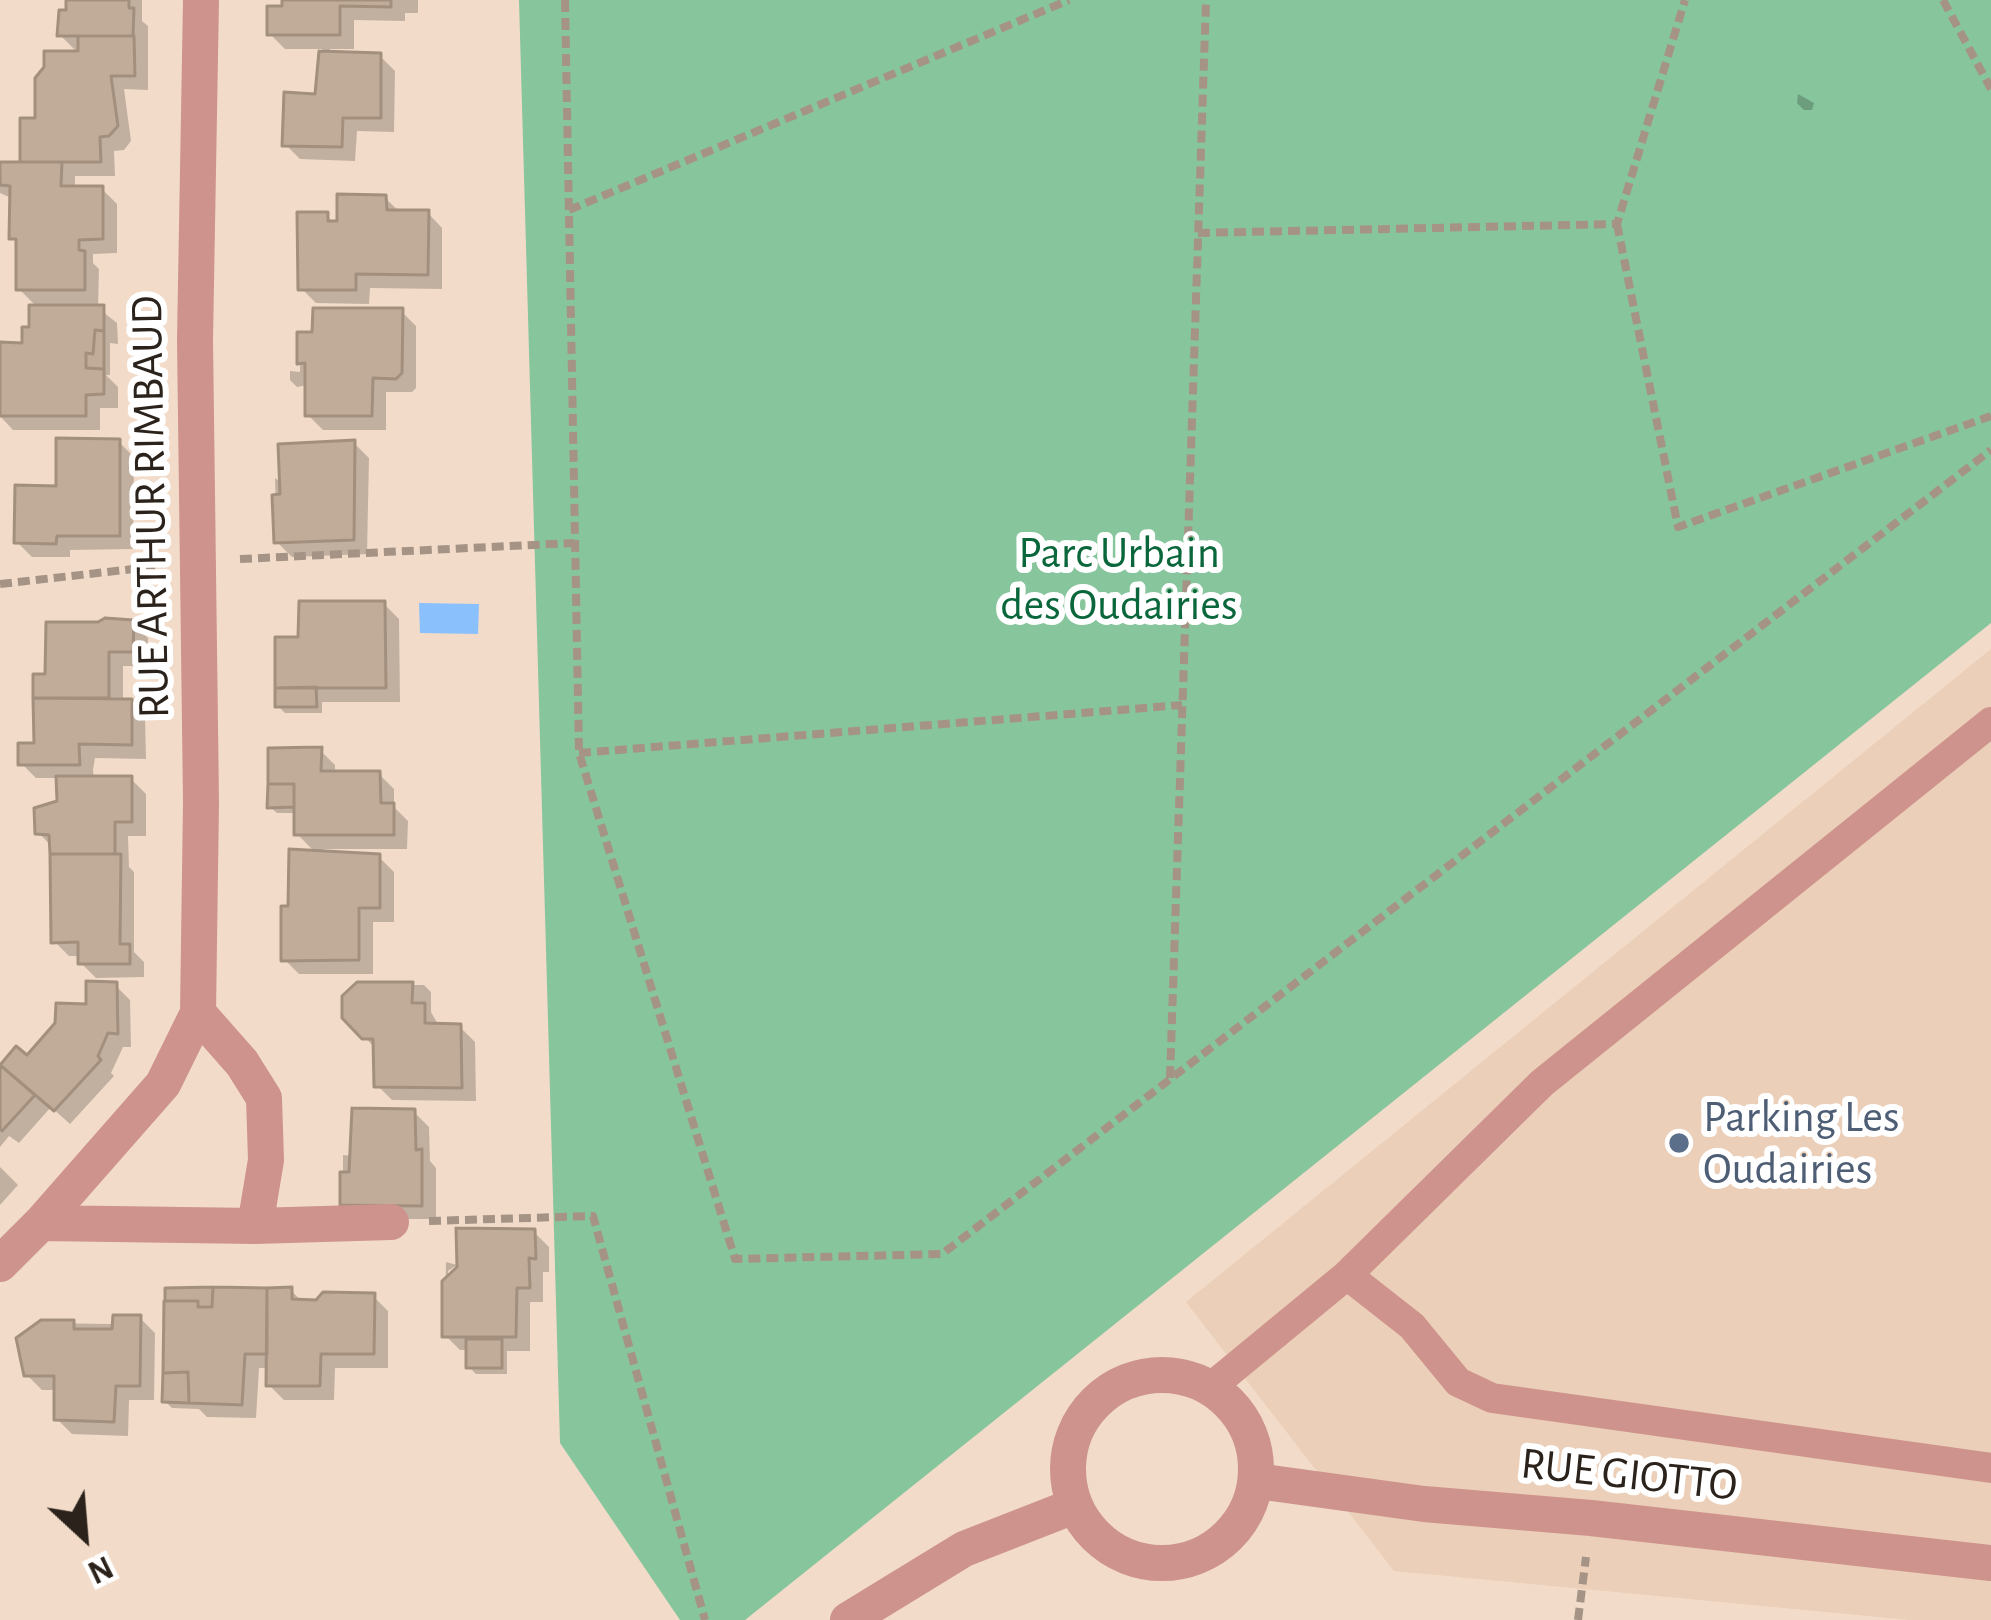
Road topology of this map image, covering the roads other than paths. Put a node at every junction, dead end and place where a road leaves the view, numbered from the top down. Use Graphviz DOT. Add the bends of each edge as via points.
graph roads {
  1 [pos="201,0"];
  2 [pos="1991,722"];
  3 [pos="198,1012"];
  4 [pos="391,1222"];
  5 [pos="41,1223"];
  6 [pos="255,1226"];
  7 [pos="0,1264"];
  8 [pos="1347,1275"];
  9 [pos="1211,1387"];
  10 [pos="1991,1468"];
  11 [pos="1257,1480"];
  12 [pos="1074,1506"];
  13 [pos="1991,1563"];
  14 [pos="848,1620"];
  1 -- 3 [label="street, RUE ARTHUR RIMBAUD"];
  2 -- 8 [label="lane" via="1542,1083"];
  3 -- 5 [label="street, RUE ARTHUR RIMBAUD" via="164,1084"];
  3 -- 6 [label="street" via="264,1098 266,1160"];
  4 -- 6 [label="street"];
  5 -- 6 [label="street"];
  5 -- 7 [label="street, RUE ARTHUR RIMBAUD"];
  8 -- 9 [label="lane"];
  8 -- 10 [label="lane" via="1412,1326 1458,1382 1492,1398"];
  9 -- 11 [label="street" via="1238,1411 1255,1445"];
  9 -- 12 [label="street" via="1168,1373 1126,1381 1087,1410 1067,1473"];
  11 -- 12 [label="street" via="1229,1537 1193,1559 1155,1564 1118,1553"];
  11 -- 13 [label="street, RUE GIOTTO"];
  12 -- 14 [label="street" via="964,1549"];
}
